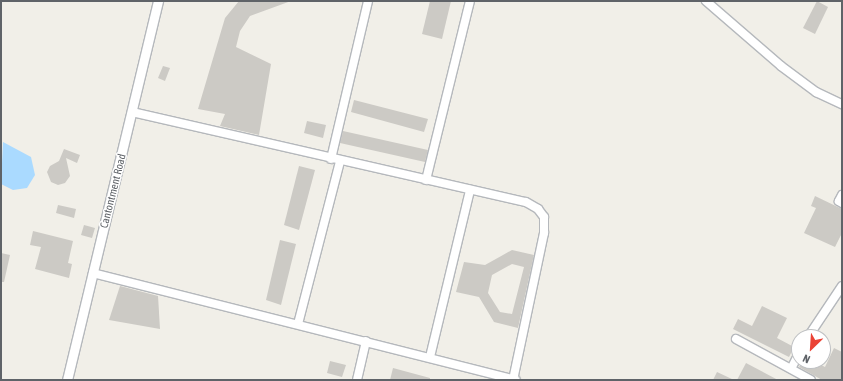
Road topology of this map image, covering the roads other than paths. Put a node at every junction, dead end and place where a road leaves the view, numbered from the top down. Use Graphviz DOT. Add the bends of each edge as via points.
graph roads {
  1 [pos="158,1"];
  2 [pos="368,1"];
  3 [pos="470,1"];
  4 [pos="706,1"];
  5 [pos="842,104"];
  6 [pos="132,112"];
  7 [pos="331,159"];
  8 [pos="340,162"];
  9 [pos="426,180"];
  10 [pos="470,190"];
  11 [pos="842,194"];
  12 [pos="842,203"];
  13 [pos="93,273"];
  14 [pos="842,286"];
  15 [pos="298,324"];
  16 [pos="813,329"];
  17 [pos="736,339"];
  18 [pos="366,341"];
  19 [pos="430,357"];
  20 [pos="791,366"];
  21 [pos="795,369"];
  22 [pos="67,380"];
  23 [pos="357,380"];
  24 [pos="514,380"];
  25 [pos="811,380"];
  1 -- 6 [label="street, Cantontment Road"];
  2 -- 7 [label="street"];
  3 -- 9 [label="street"];
  4 -- 5 [label="street" via="781,66 816,92"];
  6 -- 7 [label="street"];
  6 -- 13 [label="street, Cantontment Road"];
  7 -- 8 [label="street"];
  8 -- 9 [label="street"];
  8 -- 15 [label="street"];
  9 -- 10 [label="street"];
  10 -- 19 [label="street"];
  10 -- 24 [label="street" via="526,202 538,209 544,217 544,233"];
  11 -- 12 [label="street" via="839,202"];
  13 -- 15 [label="street"];
  13 -- 22 [label="street, Cantontment Road"];
  14 -- 16 [label="street"];
  15 -- 18 [label="street"];
  17 -- 20 [label="street"];
  18 -- 19 [label="street"];
  18 -- 23 [label="street"];
  19 -- 24 [label="street"];
  21 -- 25 [label="street"];
}
